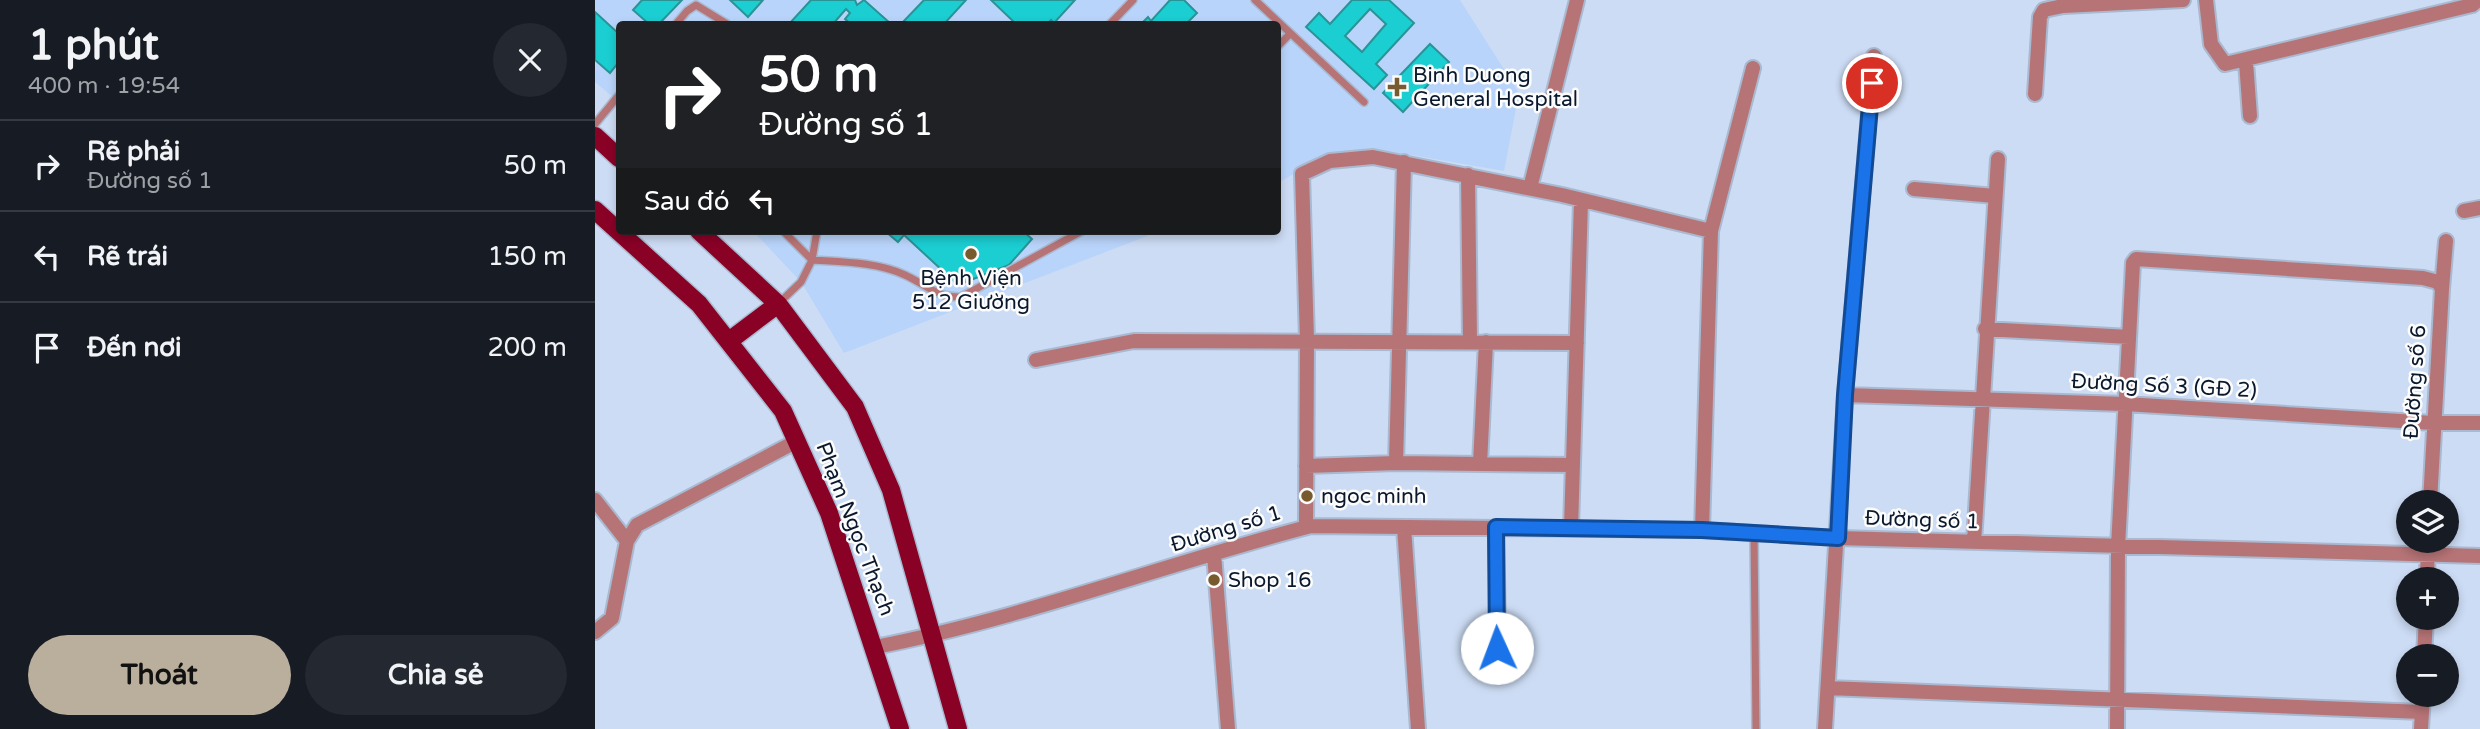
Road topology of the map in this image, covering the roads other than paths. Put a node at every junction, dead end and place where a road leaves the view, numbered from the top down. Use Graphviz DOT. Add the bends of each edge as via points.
graph roads {
  1 [pos="1133,0"];
  2 [pos="1255,0"];
  3 [pos="1577,0"];
  4 [pos="2183,0"];
  5 [pos="2206,0"];
  6 [pos="2478,0"];
  7 [pos="699,2"];
  8 [pos="679,21"];
  9 [pos="723,21"];
  10 [pos="1113,21"];
  11 [pos="1277,21"];
  12 [pos="1281,25"];
  13 [pos="1290,34"];
  14 [pos="1281,43"];
  15 [pos="1874,56"];
  16 [pos="2246,62"];
  17 [pos="1753,68"];
  18 [pos="2035,94"];
  19 [pos="616,99"];
  20 [pos="1364,102"];
  21 [pos="2250,116"];
  22 [pos="595,124"];
  23 [pos="595,136"];
  24 [pos="616,155"];
  25 [pos="1998,159"];
  26 [pos="1404,162"];
  27 [pos="1468,175"];
  28 [pos="1529,188"];
  29 [pos="1914,188"];
  30 [pos="1995,196"];
  31 [pos="1581,201"];
  32 [pos="2480,208"];
  33 [pos="595,210"];
  34 [pos="2464,211"];
  35 [pos="616,229"];
  36 [pos="1711,231"];
  37 [pos="623,235"];
  38 [pos="703,235"];
  39 [pos="787,235"];
  40 [pos="816,235"];
  41 [pos="1075,235"];
  42 [pos="2447,241"];
  43 [pos="812,260"];
  44 [pos="2442,289"];
  45 [pos="778,304"];
  46 [pos="1985,329"];
  47 [pos="2129,337"];
  48 [pos="1307,340"];
  49 [pos="729,341"];
  50 [pos="1398,341"];
  51 [pos="1470,342"];
  52 [pos="1486,342"];
  53 [pos="1577,343"];
  54 [pos="1036,360"];
  55 [pos="1845,395"];
  56 [pos="1980,399"];
  57 [pos="2125,404"];
  58 [pos="2433,423"];
  59 [pos="2480,423"];
  60 [pos="797,441"];
  61 [pos="1396,463"];
  62 [pos="1480,464"];
  63 [pos="1573,465"];
  64 [pos="1306,466"];
  65 [pos="2430,490"];
  66 [pos="595,500"];
  67 [pos="1306,527"];
  68 [pos="1404,527"];
  69 [pos="1496,527"];
  70 [pos="1571,528"];
  71 [pos="1702,530"];
  72 [pos="1754,533"];
  73 [pos="1838,538"];
  74 [pos="627,541"];
  75 [pos="1974,542"];
  76 [pos="2118,547"];
  77 [pos="2396,547"];
  78 [pos="2459,552"];
  79 [pos="1214,554"];
  80 [pos="2480,556"];
  81 [pos="595,632"];
  82 [pos="932,636"];
  83 [pos="875,647"];
  84 [pos="1499,676"];
  85 [pos="1828,688"];
  86 [pos="2117,698"];
  87 [pos="2422,707"];
  88 [pos="2422,712"];
  89 [pos="900,729"];
  90 [pos="958,729"];
  91 [pos="1228,729"];
  92 [pos="1418,729"];
  93 [pos="1756,729"];
  94 [pos="1825,729"];
  95 [pos="2117,729"];
  96 [pos="2421,729"];
  1 -- 10 [label="lane"];
  2 -- 11 [label="lane"];
  3 -- 28 [label="street"];
  4 -- 18 [label="street" via="2044,10"];
  5 -- 16 [label="street" via="2211,44 2219,60 2225,64"];
  6 -- 16 [label="street" via="2270,51"];
  7 -- 8 [label="lane"];
  7 -- 9 [label="lane"];
  12 -- 13 [label="lane"];
  13 -- 14 [label="lane"];
  13 -- 20 [label="lane"];
  15 -- 55 [label="street"];
  16 -- 21 [label="street"];
  17 -- 36 [label="street"];
  19 -- 22 [label="lane"];
  23 -- 24 [label="main road"];
  25 -- 30 [label="street"];
  26 -- 27 [label="street"];
  26 -- 48 [label="street" via="1373,157 1330,162 1302,174"];
  26 -- 50 [label="street"];
  27 -- 28 [label="street"];
  27 -- 51 [label="street"];
  28 -- 31 [label="street"];
  29 -- 30 [label="street"];
  30 -- 46 [label="street"];
  31 -- 36 [label="street"];
  31 -- 53 [label="street"];
  32 -- 34 [label="street"];
  33 -- 35 [label="main road, Phạm Ngọc Thạch"];
  36 -- 71 [label="street"];
  37 -- 49 [label="main road, Phạm Ngọc Thạch" via="699,304"];
  38 -- 45 [label="main road, Phạm Ngọc Thạch"];
  39 -- 43 [label="lane"];
  40 -- 43 [label="lane"];
  41 -- 43 [label="lane" via="961,297 933,292 904,274"];
  42 -- 44 [label="street, Đường số 6"];
  43 -- 45 [label="lane" via="801,282"];
  44 -- 47 [label="street" via="2438,282 2423,278 2140,257 2133,263"];
  44 -- 58 [label="street, Đường số 6"];
  45 -- 49 [label="main road"];
  45 -- 82 [label="main road, Phạm Ngọc Thạch" via="855,407 891,490"];
  46 -- 47 [label="street"];
  46 -- 56 [label="street"];
  47 -- 57 [label="street"];
  48 -- 50 [label="street"];
  48 -- 54 [label="street" via="1134,341"];
  48 -- 64 [label="street"];
  49 -- 60 [label="main road, Phạm Ngọc Thạch" via="783,411"];
  50 -- 51 [label="street"];
  50 -- 61 [label="street"];
  51 -- 52 [label="street"];
  52 -- 53 [label="street"];
  52 -- 62 [label="street"];
  53 -- 63 [label="street"];
  55 -- 56 [label="street, Đường Số 3 (GĐ 2)"];
  55 -- 73 [label="street"];
  56 -- 57 [label="street, Đường Số 3 (GĐ 2)"];
  56 -- 75 [label="street"];
  57 -- 58 [label="street, Đường Số 3 (GĐ 2)"];
  57 -- 76 [label="street"];
  58 -- 59 [label="street, Đường Số 3 (GĐ 2)"];
  58 -- 65 [label="street, Đường số 6"];
  60 -- 74 [label="street" via="638,526"];
  60 -- 83 [label="main road, Phạm Ngọc Thạch" via="829,513"];
  61 -- 62 [label="street"];
  61 -- 64 [label="street"];
  62 -- 63 [label="street"];
  63 -- 70 [label="street"];
  64 -- 67 [label="street"];
  66 -- 74 [label="street"];
  67 -- 68 [label="street, Đường số 1"];
  67 -- 79 [label="street, Đường số 1"];
  68 -- 69 [label="street, Đường số 1"];
  68 -- 92 [label="street"];
  69 -- 70 [label="street, Đường số 1"];
  69 -- 84 [label="street"];
  70 -- 71 [label="street, Đường số 1"];
  71 -- 72 [label="street, Đường số 1"];
  72 -- 73 [label="street, Đường số 1"];
  72 -- 93 [label="lane"];
  73 -- 75 [label="street, Đường số 1"];
  73 -- 85 [label="street"];
  74 -- 81 [label="street" via="612,618"];
  75 -- 76 [label="street, Đường số 1"];
  76 -- 77 [label="street, Đường số 1"];
  76 -- 86 [label="street"];
  78 -- 80 [label="street, Đường số 1"];
  79 -- 82 [label="street, Đường số 1"];
  79 -- 91 [label="street"];
  82 -- 83 [label="street, Đường số 1"];
  82 -- 90 [label="main road, Phạm Ngọc Thạch"];
  83 -- 89 [label="main road, Phạm Ngọc Thạch"];
  85 -- 86 [label="street"];
  85 -- 94 [label="street"];
  86 -- 88 [label="street"];
  86 -- 95 [label="street"];
  87 -- 88 [label="street"];
  88 -- 96 [label="street"];
}
